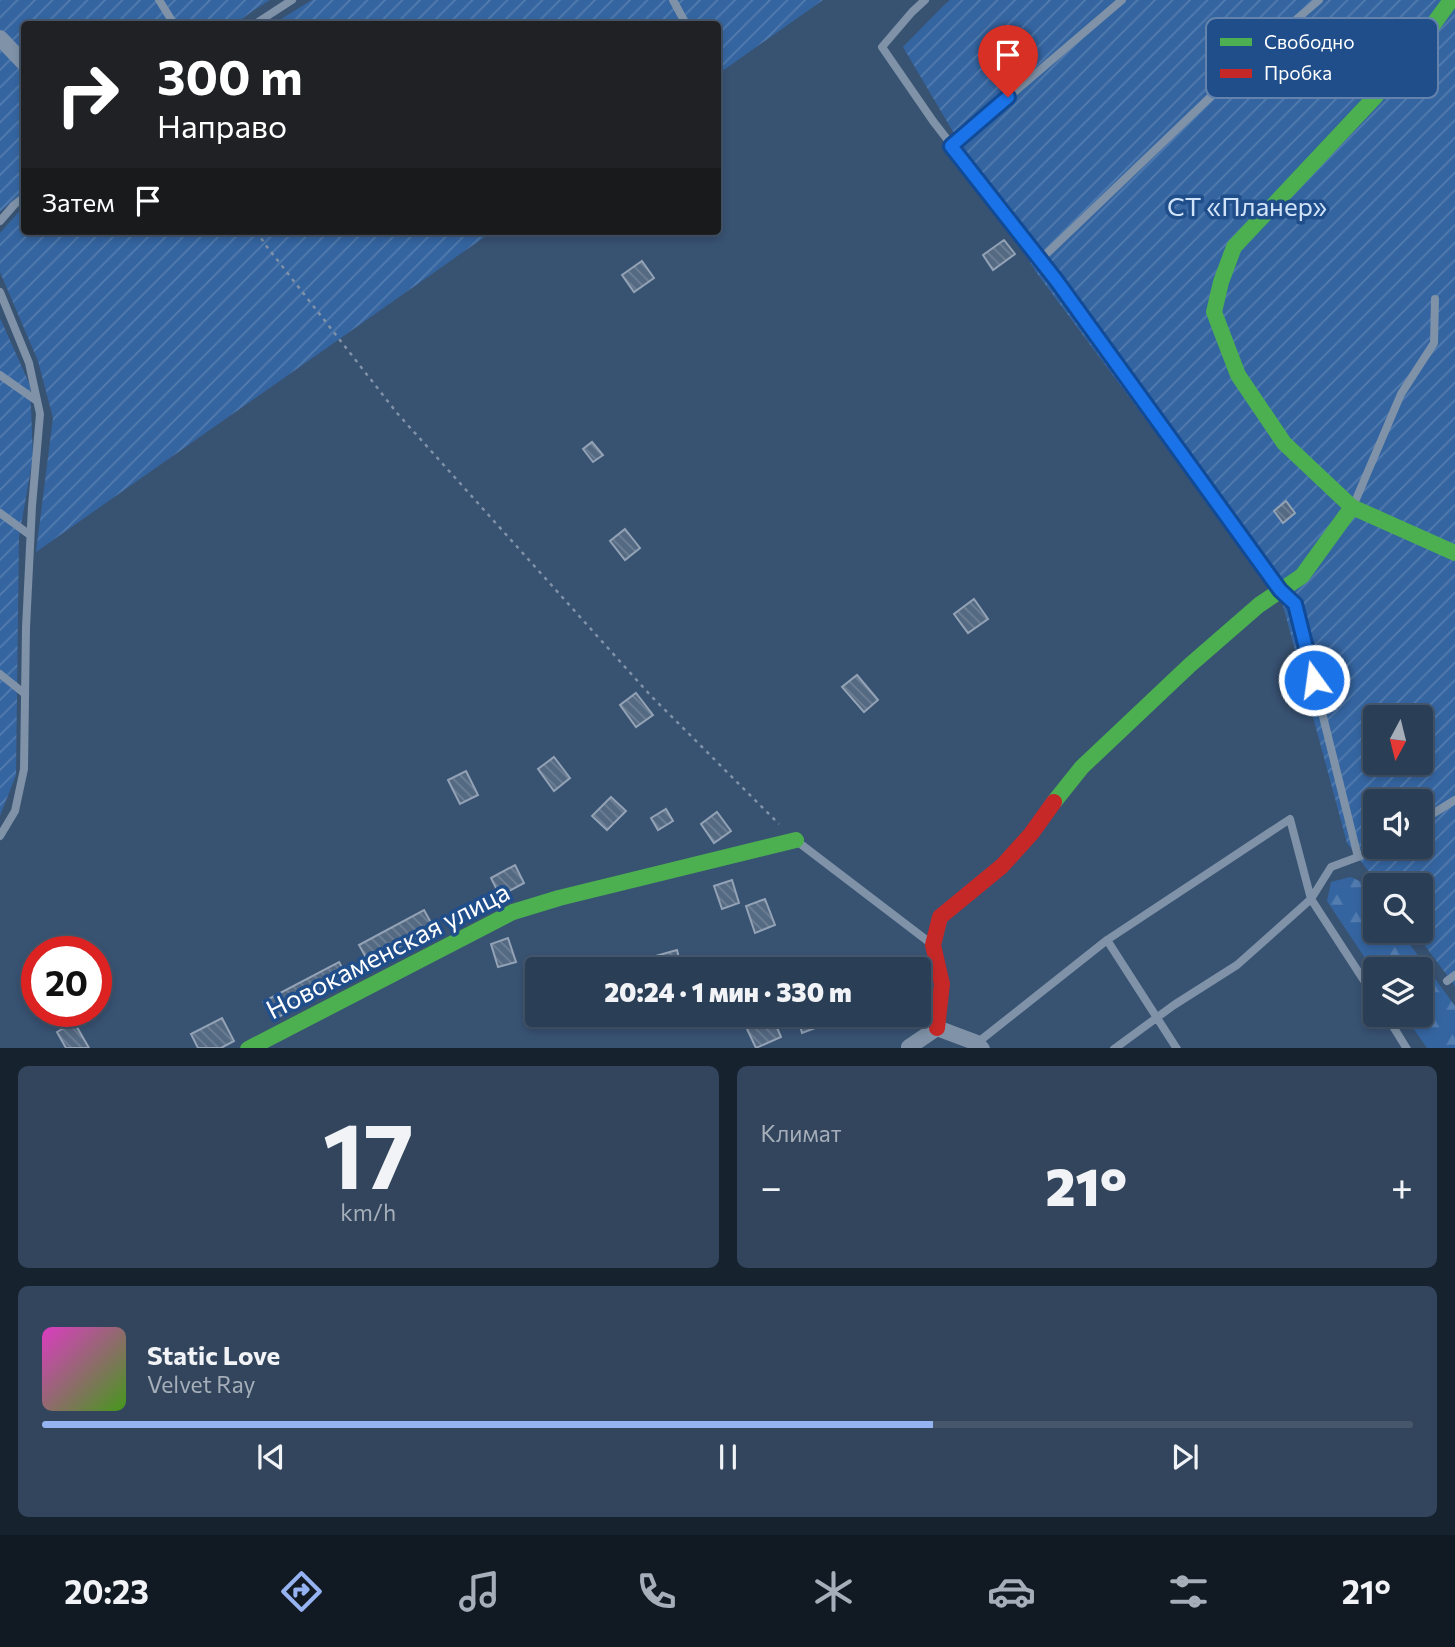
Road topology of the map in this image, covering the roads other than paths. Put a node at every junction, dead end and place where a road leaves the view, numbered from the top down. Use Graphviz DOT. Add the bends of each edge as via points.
graph roads {
  1 [pos="159,0"];
  2 [pos="292,0"];
  3 [pos="673,0"];
  4 [pos="925,0"];
  5 [pos="1122,0"];
  6 [pos="1320,0"];
  7 [pos="1451,0"];
  8 [pos="1299,18"];
  9 [pos="1438,19"];
  10 [pos="172,21"];
  11 [pos="260,21"];
  12 [pos="684,21"];
  13 [pos="0,38"];
  14 [pos="21,60"];
  15 [pos="1209,98"];
  16 [pos="1374,98"];
  17 [pos="951,146"];
  18 [pos="21,199"];
  19 [pos="0,221"];
  20 [pos="1040,260"];
  21 [pos="0,292"];
  22 [pos="1435,299"];
  23 [pos="0,374"];
  24 [pos="37,401"];
  25 [pos="1352,507"];
  26 [pos="0,513"];
  27 [pos="30,535"];
  28 [pos="1455,553"];
  29 [pos="1280,590"];
  30 [pos="0,674"];
  31 [pos="25,694"];
  32 [pos="1455,800"];
  33 [pos="1433,814"];
  34 [pos="0,836"];
  35 [pos="796,840"];
  36 [pos="1363,855"];
  37 [pos="1358,858"];
  38 [pos="1311,899"];
  39 [pos="1107,940"];
  40 [pos="933,945"];
  41 [pos="1363,979"];
  42 [pos="1156,1018"];
  43 [pos="1394,1027"];
  44 [pos="937,1028"];
  45 [pos="980,1046"];
  46 [pos="248,1048"];
  47 [pos="905,1048"];
  48 [pos="1114,1048"];
  49 [pos="1177,1048"];
  50 [pos="1407,1048"];
  1 -- 10 [label="lane"];
  2 -- 11 [label="lane"];
  3 -- 12 [label="lane"];
  4 -- 17 [label="lane" via="882,47"];
  5 -- 17 [label="lane"];
  6 -- 8 [label="lane"];
  7 -- 9 [label="street"];
  13 -- 14 [label="street"];
  15 -- 20 [label="lane"];
  16 -- 25 [label="street" via="1234,247 1214,312 1238,375 1284,443"];
  17 -- 20 [label="lane"];
  18 -- 19 [label="lane"];
  20 -- 29 [label="lane"];
  21 -- 24 [label="lane" via="29,363"];
  22 -- 25 [label="lane" via="1434,343 1401,394"];
  23 -- 24 [label="lane"];
  24 -- 27 [label="lane" via="40,414"];
  25 -- 28 [label="street"];
  25 -- 29 [label="street" via="1302,576"];
  26 -- 27 [label="lane"];
  27 -- 31 [label="lane"];
  29 -- 37 [label="lane" via="1295,604"];
  29 -- 40 [label="street" via="1190,665 1082,767 1002,866 940,917"];
  30 -- 31 [label="lane"];
  31 -- 34 [label="lane" via="24,769 15,811"];
  32 -- 33 [label="lane"];
  35 -- 40 [label="lane"];
  35 -- 46 [label="street, Новокаменская улица" via="513,912"];
  36 -- 37 [label="lane"];
  37 -- 38 [label="lane" via="1331,867"];
  38 -- 39 [label="lane" via="1290,819"];
  38 -- 41 [label="lane"];
  38 -- 42 [label="lane" via="1237,965"];
  39 -- 42 [label="lane"];
  39 -- 45 [label="lane"];
  40 -- 44 [label="street" via="942,984"];
  42 -- 48 [label="lane"];
  42 -- 49 [label="lane"];
  43 -- 50 [label="lane"];
  44 -- 45 [label="street"];
  44 -- 47 [label="street"];
}
